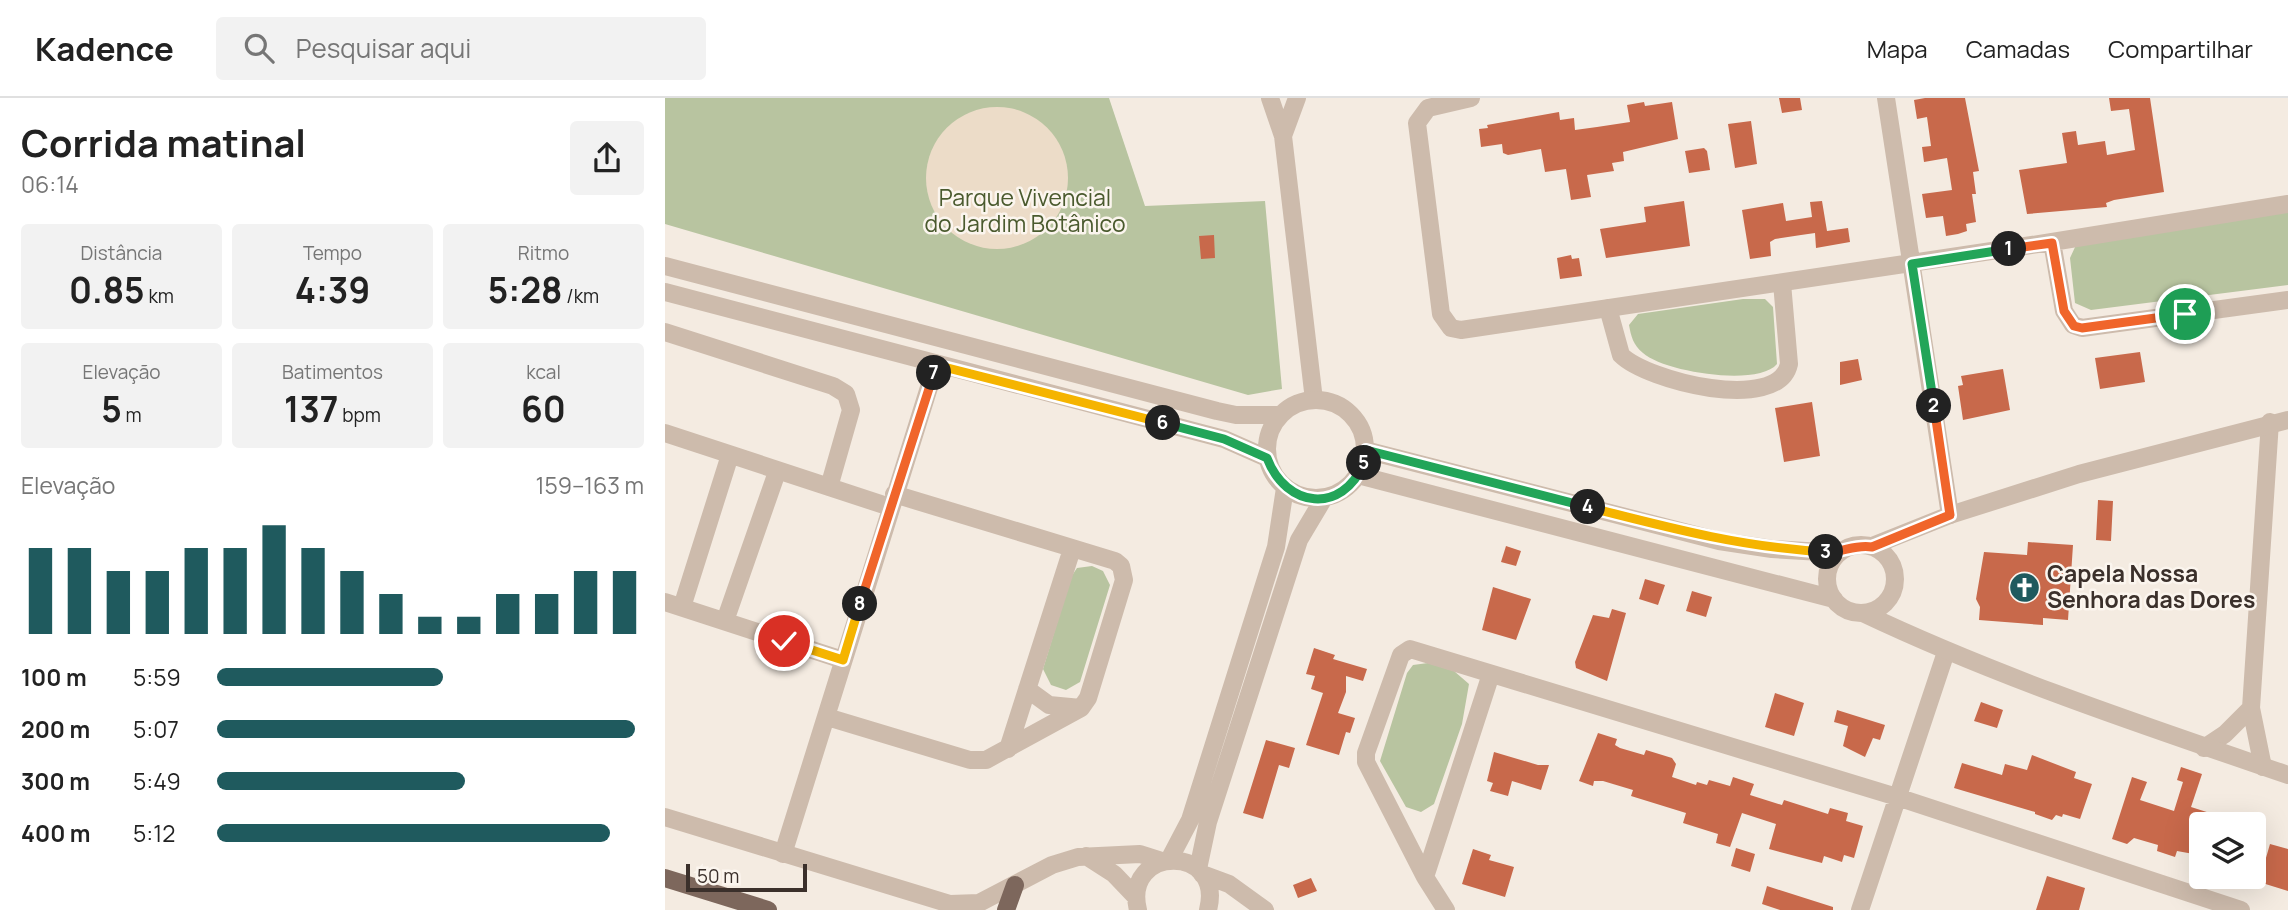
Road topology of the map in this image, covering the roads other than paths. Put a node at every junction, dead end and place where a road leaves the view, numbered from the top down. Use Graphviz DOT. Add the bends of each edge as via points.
graph roads {
  1 [pos="1270,98"];
  2 [pos="1297,98"];
  3 [pos="1471,98"];
  4 [pos="1886,98"];
  5 [pos="1283,136"];
  6 [pos="2288,204"];
  7 [pos="2052,243"];
  8 [pos="1912,264"];
  9 [pos="665,266"];
  10 [pos="1782,283"];
  11 [pos="665,292"];
  12 [pos="2288,300"];
  13 [pos="1608,308"];
  14 [pos="665,332"];
  15 [pos="936,365"];
  16 [pos="1314,400"];
  17 [pos="1281,415"];
  18 [pos="2279,421"];
  19 [pos="665,433"];
  20 [pos="1366,450"];
  21 [pos="730,455"];
  22 [pos="1267,458"];
  23 [pos="777,472"];
  24 [pos="1359,475"];
  25 [pos="829,487"];
  26 [pos="1285,488"];
  27 [pos="1324,498"];
  28 [pos="892,501"];
  29 [pos="1950,515"];
  30 [pos="1872,547"];
  31 [pos="1072,550"];
  32 [pos="1838,553"];
  33 [pos="1834,599"];
  34 [pos="673,605"];
  35 [pos="1863,612"];
  36 [pos="725,621"];
  37 [pos="1946,652"];
  38 [pos="843,660"];
  39 [pos="1491,674"];
  40 [pos="1027,689"];
  41 [pos="1081,708"];
  42 [pos="2251,708"];
  43 [pos="827,717"];
  44 [pos="2204,748"];
  45 [pos="1008,749"];
  46 [pos="2263,767"];
  47 [pos="2288,775"];
  48 [pos="1897,797"];
  49 [pos="665,817"];
  50 [pos="783,854"];
  51 [pos="1086,856"];
  52 [pos="1166,860"];
  53 [pos="1200,872"];
  54 [pos="1425,877"];
  55 [pos="665,878"];
  56 [pos="1015,885"];
  57 [pos="1137,903"];
  58 [pos="2205,904"];
  59 [pos="768,910"];
  60 [pos="1006,910"];
  61 [pos="1208,910"];
  62 [pos="1265,910"];
  63 [pos="1446,910"];
  64 [pos="1860,910"];
  65 [pos="2241,910"];
  1 -- 5 [label="street"];
  2 -- 5 [label="street"];
  3 -- 13 [label="street" via="1428,108 1417,123 1444,322 1451,328 1471,330"];
  4 -- 8 [label="street"];
  5 -- 16 [label="street"];
  6 -- 7 [label="street"];
  7 -- 8 [label="street"];
  7 -- 12 [label="street" via="2064,311 2074,326 2082,328"];
  8 -- 10 [label="street"];
  8 -- 29 [label="street"];
  9 -- 17 [label="street" via="1217,411"];
  10 -- 13 [label="street"];
  10 -- 13 [label="street" via="1789,364 1780,381 1770,385 1729,390 1686,384 1643,370 1621,355"];
  11 -- 15 [label="street"];
  14 -- 25 [label="street" via="846,394 851,410"];
  15 -- 22 [label="street" via="1224,439"];
  15 -- 28 [label="street"];
  16 -- 17 [label="street"];
  16 -- 20 [label="street" via="1344,409 1363,434"];
  17 -- 22 [label="street" via="1272,427"];
  18 -- 29 [label="street" via="2079,474"];
  18 -- 42 [label="street"];
  19 -- 21 [label="street"];
  20 -- 24 [label="street"];
  20 -- 32 [label="street" via="1719,541"];
  21 -- 23 [label="street"];
  21 -- 34 [label="street"];
  22 -- 26 [label="street" via="1273,475"];
  23 -- 25 [label="street"];
  23 -- 36 [label="street"];
  24 -- 27 [label="street" via="1338,494"];
  24 -- 33 [label="street"];
  25 -- 28 [label="street"];
  26 -- 27 [label="street"];
  26 -- 52 [label="street" via="1276,547 1190,820"];
  27 -- 53 [label="street" via="1299,540 1208,822"];
  28 -- 31 [label="street"];
  28 -- 38 [label="street"];
  29 -- 30 [label="street"];
  30 -- 32 [label="street" via="1860,545"];
  30 -- 35 [label="street" via="1884,553 1895,576 1887,601"];
  31 -- 40 [label="street"];
  31 -- 41 [label="street" via="1115,561 1124,573 1088,698"];
  32 -- 33 [label="street" via="1827,575"];
  33 -- 35 [label="street" via="1852,611"];
  34 -- 36 [label="street"];
  35 -- 37 [label="street"];
  36 -- 38 [label="street"];
  37 -- 44 [label="street"];
  37 -- 48 [label="street"];
  38 -- 43 [label="street"];
  39 -- 48 [label="street"];
  39 -- 54 [label="street"];
  39 -- 54 [label="street" via="1417,649 1403,651 1366,753 1368,770"];
  40 -- 41 [label="street" via="1049,705"];
  40 -- 45 [label="street"];
  41 -- 45 [label="street"];
  42 -- 44 [label="street"];
  42 -- 46 [label="street"];
  43 -- 45 [label="street" via="975,761"];
  43 -- 50 [label="street"];
  44 -- 46 [label="street"];
  46 -- 47 [label="street"];
  48 -- 58 [label="street"];
  48 -- 64 [label="street"];
  49 -- 50 [label="street"];
  50 -- 56 [label="street" via="950,904 979,903"];
  51 -- 52 [label="street" via="1140,854"];
  51 -- 56 [label="street" via="1052,865"];
  51 -- 57 [label="street" via="1114,874"];
  52 -- 53 [label="street" via="1180,861"];
  52 -- 57 [label="street" via="1142,877"];
  53 -- 61 [label="street" via="1210,897"];
  53 -- 62 [label="street" via="1229,884"];
  54 -- 63 [label="street"];
  55 -- 59 [label="main road"];
  56 -- 60 [label="main road"];
  58 -- 65 [label="street"];
}
